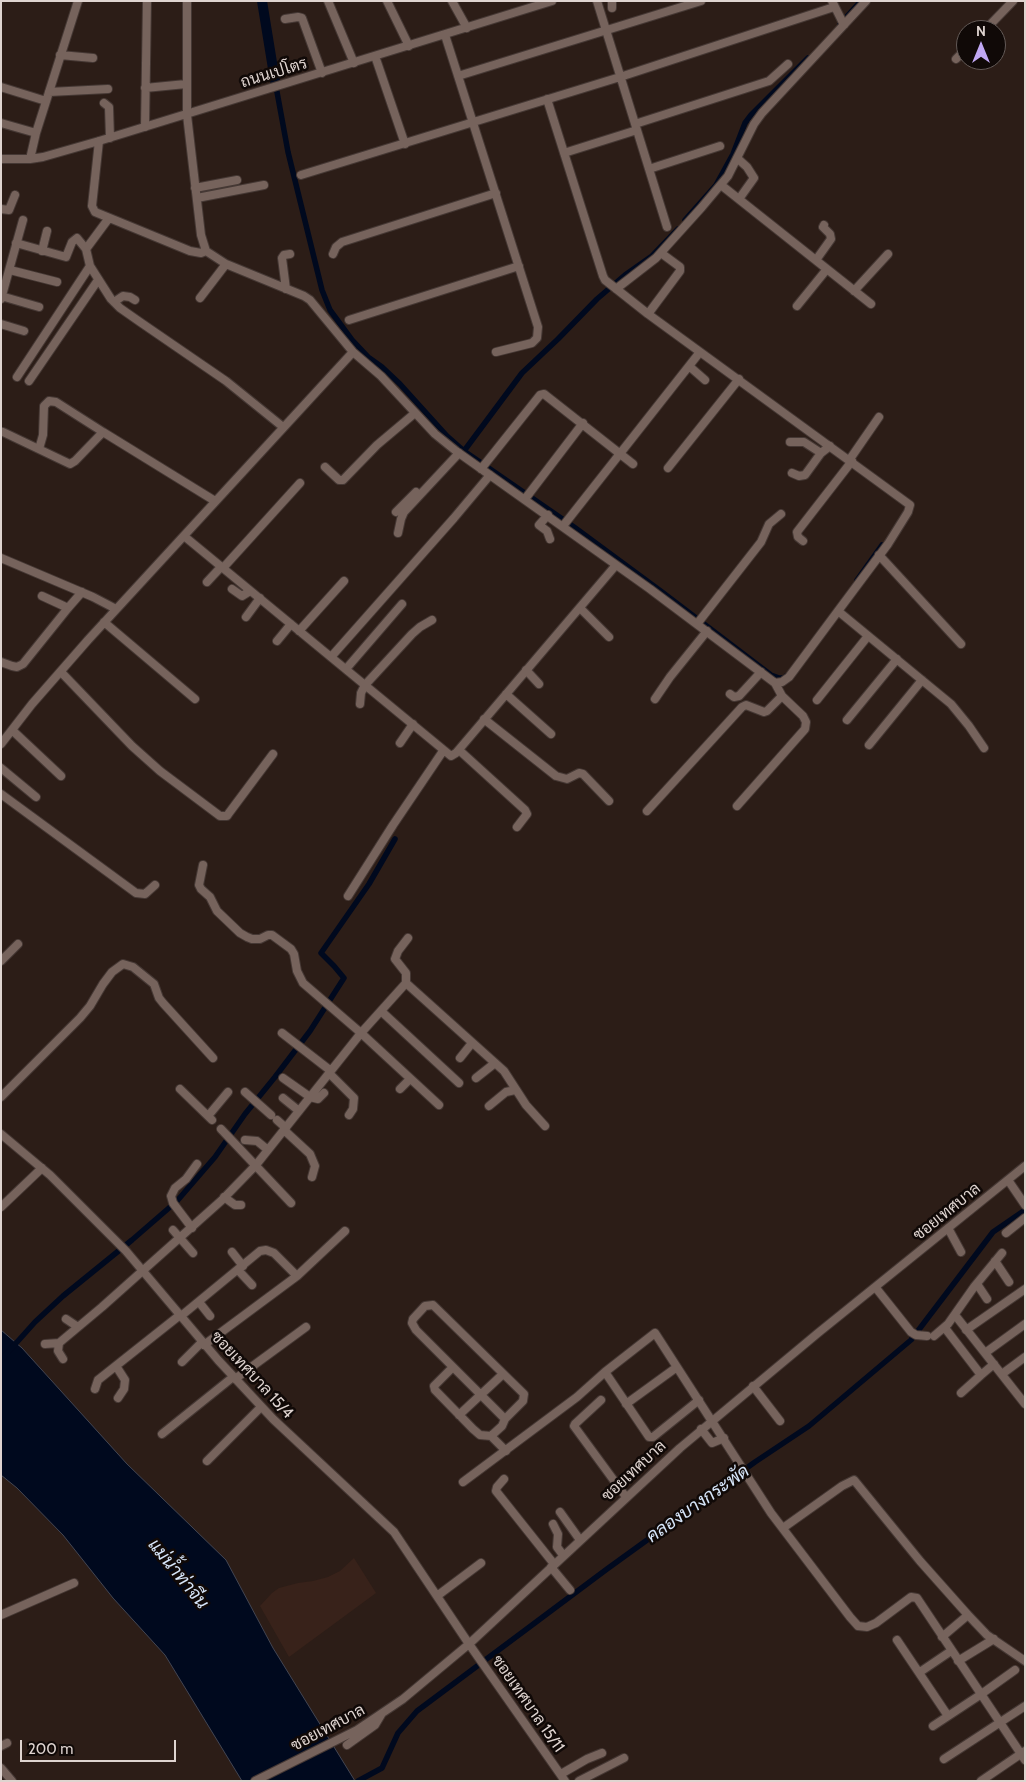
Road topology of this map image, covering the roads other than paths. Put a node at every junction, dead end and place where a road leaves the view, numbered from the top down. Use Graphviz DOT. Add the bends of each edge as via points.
graph roads {
  1 [pos="78,1"];
  2 [pos="147,1"];
  3 [pos="187,1"];
  4 [pos="328,1"];
  5 [pos="387,1"];
  6 [pos="452,1"];
  7 [pos="552,1"];
  8 [pos="701,1"];
  9 [pos="866,1"];
  10 [pos="1013,1"];
  11 [pos="598,2"];
  12 [pos="833,4"];
  13 [pos="676,5"];
  14 [pos="285,19"];
  15 [pos="995,20"];
  16 [pos="842,21"];
  17 [pos="467,28"];
  18 [pos="606,31"];
  19 [pos="445,35"];
  20 [pos="408,46"];
  21 [pos="60,56"];
  22 [pos="375,56"];
  23 [pos="93,58"];
  24 [pos="354,63"];
  25 [pos="788,64"];
  26 [pos="322,73"];
  27 [pos="458,76"];
  28 [pos="620,77"];
  29 [pos="186,84"];
  30 [pos="1,87"];
  31 [pos="145,88"];
  32 [pos="108,89"];
  33 [pos="49,92"];
  34 [pos="547,100"];
  35 [pos="46,101"];
  36 [pos="104,103"];
  37 [pos="187,115"];
  38 [pos="1,123"];
  39 [pos="473,123"];
  40 [pos="145,127"];
  41 [pos="636,127"];
  42 [pos="36,133"];
  43 [pos="110,138"];
  44 [pos="99,141"];
  45 [pos="405,144"];
  46 [pos="720,146"];
  47 [pos="564,153"];
  48 [pos="737,158"];
  49 [pos="1,159"];
  50 [pos="30,159"];
  51 [pos="650,169"];
  52 [pos="302,176"];
  53 [pos="237,180"];
  54 [pos="264,185"];
  55 [pos="721,186"];
  56 [pos="195,188"];
  57 [pos="496,194"];
  58 [pos="15,195"];
  59 [pos="197,198"];
  60 [pos="739,199"];
  61 [pos="1,209"];
  62 [pos="109,218"];
  63 [pos="23,220"];
  64 [pos="824,226"];
  65 [pos="667,227"];
  66 [pos="47,231"];
  67 [pos="16,244"];
  68 [pos="86,249"];
  69 [pos="42,251"];
  70 [pos="206,251"];
  71 [pos="661,253"];
  72 [pos="290,254"];
  73 [pos="332,254"];
  74 [pos="888,254"];
  75 [pos="816,260"];
  76 [pos="226,264"];
  77 [pos="90,266"];
  78 [pos="519,266"];
  79 [pos="827,269"];
  80 [pos="10,270"];
  81 [pos="98,280"];
  82 [pos="57,282"];
  83 [pos="614,288"];
  84 [pos="286,289"];
  85 [pos="854,291"];
  86 [pos="1,297"];
  87 [pos="200,298"];
  88 [pos="135,300"];
  89 [pos="114,302"];
  90 [pos="871,304"];
  91 [pos="797,306"];
  92 [pos="40,307"];
  93 [pos="648,314"];
  94 [pos="349,320"];
  95 [pos="1,324"];
  96 [pos="24,330"];
  97 [pos="353,352"];
  98 [pos="496,352"];
  99 [pos="700,352"];
  100 [pos="688,366"];
  101 [pos="17,377"];
  102 [pos="739,379"];
  103 [pos="705,380"];
  104 [pos="29,381"];
  105 [pos="415,413"];
  106 [pos="879,417"];
  107 [pos="583,424"];
  108 [pos="284,427"];
  109 [pos="3,432"];
  110 [pos="103,432"];
  111 [pos="790,442"];
  112 [pos="830,446"];
  113 [pos="39,449"];
  114 [pos="458,452"];
  115 [pos="619,453"];
  116 [pos="821,453"];
  117 [pos="851,460"];
  118 [pos="633,464"];
  119 [pos="484,465"];
  120 [pos="325,467"];
  121 [pos="668,468"];
  122 [pos="792,472"];
  123 [pos="490,475"];
  124 [pos="300,483"];
  125 [pos="528,495"];
  126 [pos="215,501"];
  127 [pos="396,512"];
  128 [pos="780,514"];
  129 [pos="548,515"];
  130 [pos="563,526"];
  131 [pos="398,534"];
  132 [pos="184,536"];
  133 [pos="550,539"];
  134 [pos="803,541"];
  135 [pos="879,556"];
  136 [pos="2,561"];
  137 [pos="616,565"];
  138 [pos="222,567"];
  139 [pos="344,581"];
  140 [pos="207,582"];
  141 [pos="232,589"];
  142 [pos="250,591"];
  143 [pos="82,592"];
  144 [pos="42,596"];
  145 [pos="260,598"];
  146 [pos="402,604"];
  147 [pos="68,608"];
  148 [pos="580,608"];
  149 [pos="116,609"];
  150 [pos="838,612"];
  151 [pos="246,617"];
  152 [pos="432,620"];
  153 [pos="699,621"];
  154 [pos="104,622"];
  155 [pos="291,624"];
  156 [pos="299,630"];
  157 [pos="706,631"];
  158 [pos="868,636"];
  159 [pos="609,637"];
  160 [pos="277,641"];
  161 [pos="961,644"];
  162 [pos="331,657"];
  163 [pos="897,660"];
  164 [pos="1,662"];
  165 [pos="346,669"];
  166 [pos="526,670"];
  167 [pos="61,672"];
  168 [pos="761,672"];
  169 [pos="922,680"];
  170 [pos="776,683"];
  171 [pos="540,684"];
  172 [pos="365,685"];
  173 [pos="506,694"];
  174 [pos="730,694"];
  175 [pos="782,696"];
  176 [pos="195,699"];
  177 [pos="655,699"];
  178 [pos="817,700"];
  179 [pos="360,704"];
  180 [pos="484,719"];
  181 [pos="847,720"];
  182 [pos="413,724"];
  183 [pos="12,730"];
  184 [pos="551,734"];
  185 [pos="400,743"];
  186 [pos="1,744"];
  187 [pos="869,745"];
  188 [pos="984,748"];
  189 [pos="459,750"];
  190 [pos="273,754"];
  191 [pos="448,754"];
  192 [pos="1,768"];
  193 [pos="61,776"];
  194 [pos="1,794"];
  195 [pos="36,797"];
  196 [pos="609,801"];
  197 [pos="737,806"];
  198 [pos="646,811"];
  199 [pos="517,827"];
  200 [pos="203,865"];
  201 [pos="155,885"];
  202 [pos="348,896"];
  203 [pos="408,938"];
  204 [pos="18,944"];
  205 [pos="1,961"];
  206 [pos="406,982"];
  207 [pos="381,1011"];
  208 [pos="282,1033"];
  209 [pos="361,1033"];
  210 [pos="472,1043"];
  211 [pos="213,1058"];
  212 [pos="460,1058"];
  213 [pos="495,1063"];
  214 [pos="330,1072"];
  215 [pos="282,1078"];
  216 [pos="476,1078"];
  217 [pos="410,1079"];
  218 [pos="459,1083"];
  219 [pos="180,1089"];
  220 [pos="400,1089"];
  221 [pos="516,1090"];
  222 [pos="228,1092"];
  223 [pos="324,1093"];
  224 [pos="1,1097"];
  225 [pos="250,1097"];
  226 [pos="283,1098"];
  227 [pos="310,1098"];
  228 [pos="439,1105"];
  229 [pos="489,1106"];
  230 [pos="299,1111"];
  231 [pos="349,1115"];
  232 [pos="545,1126"];
  233 [pos="285,1129"];
  234 [pos="225,1132"];
  235 [pos="1,1134"];
  236 [pos="245,1140"];
  237 [pos="268,1150"];
  238 [pos="197,1164"];
  239 [pos="256,1165"];
  240 [pos="1025,1166"];
  241 [pos="42,1168"];
  242 [pos="312,1177"];
  243 [pos="1008,1180"];
  244 [pos="224,1197"];
  245 [pos="1023,1200"];
  246 [pos="291,1203"];
  247 [pos="241,1205"];
  248 [pos="1,1207"];
  249 [pos="1025,1218"];
  250 [pos="192,1228"];
  251 [pos="948,1228"];
  252 [pos="174,1230"];
  253 [pos="345,1231"];
  254 [pos="1006,1232"];
  255 [pos="180,1238"];
  256 [pos="232,1252"];
  257 [pos="961,1252"];
  258 [pos="193,1253"];
  259 [pos="1002,1253"];
  260 [pos="995,1261"];
  261 [pos="241,1268"];
  262 [pos="143,1271"];
  263 [pos="296,1276"];
  264 [pos="1009,1282"];
  265 [pos="977,1284"];
  266 [pos="252,1285"];
  267 [pos="876,1288"];
  268 [pos="1025,1289"];
  269 [pos="987,1300"];
  270 [pos="199,1302"];
  271 [pos="955,1315"];
  272 [pos="180,1316"];
  273 [pos="210,1316"];
  274 [pos="66,1319"];
  275 [pos="1025,1324"];
  276 [pos="78,1327"];
  277 [pos="306,1327"];
  278 [pos="945,1328"];
  279 [pos="966,1330"];
  280 [pos="58,1343"];
  281 [pos="203,1343"];
  282 [pos="45,1344"];
  283 [pos="985,1353"];
  284 [pos="1025,1357"];
  285 [pos="63,1359"];
  286 [pos="182,1362"];
  287 [pos="994,1364"];
  288 [pos="116,1366"];
  289 [pos="453,1367"];
  290 [pos="678,1367"];
  291 [pos="605,1372"];
  292 [pos="503,1374"];
  293 [pos="1002,1374"];
  294 [pos="981,1375"];
  295 [pos="234,1378"];
  296 [pos="753,1386"];
  297 [pos="95,1389"];
  298 [pos="1025,1389"];
  299 [pos="961,1393"];
  300 [pos="1017,1394"];
  301 [pos="482,1395"];
  302 [pos="118,1398"];
  303 [pos="601,1400"];
  304 [pos="699,1400"];
  305 [pos="626,1404"];
  306 [pos="1025,1404"];
  307 [pos="261,1407"];
  308 [pos="459,1415"];
  309 [pos="506,1419"];
  310 [pos="712,1420"];
  311 [pos="780,1421"];
  312 [pos="701,1429"];
  313 [pos="162,1434"];
  314 [pos="491,1436"];
  315 [pos="724,1438"];
  316 [pos="506,1451"];
  317 [pos="207,1461"];
  318 [pos="504,1479"];
  319 [pos="463,1482"];
  320 [pos="626,1497"];
  321 [pos="560,1512"];
  322 [pos="553,1524"];
  323 [pos="783,1528"];
  324 [pos="580,1540"];
  325 [pos="563,1555"];
  326 [pos="481,1563"];
  327 [pos="552,1566"];
  328 [pos="74,1583"];
  329 [pos="570,1590"];
  330 [pos="438,1596"];
  331 [pos="1,1615"];
  332 [pos="968,1615"];
  333 [pos="942,1637"];
  334 [pos="994,1639"];
  335 [pos="897,1640"];
  336 [pos="469,1644"];
  337 [pos="952,1651"];
  338 [pos="1025,1660"];
  339 [pos="958,1661"];
  340 [pos="1015,1670"];
  341 [pos="920,1672"];
  342 [pos="980,1695"];
  343 [pos="1025,1706"];
  344 [pos="380,1715"];
  345 [pos="948,1716"];
  346 [pos="1000,1723"];
  347 [pos="933,1726"];
  348 [pos="347,1746"];
  349 [pos="602,1753"];
  350 [pos="1023,1755"];
  351 [pos="624,1758"];
  352 [pos="944,1759"];
  353 [pos="1,1768"];
  354 [pos="563,1778"];
  355 [pos="12,1781"];
  356 [pos="256,1781"];
  357 [pos="579,1781"];
  358 [pos="981,1781"];
  1 -- 21 [label="street"];
  2 -- 31 [label="street"];
  3 -- 29 [label="street"];
  4 -- 24 [label="street"];
  5 -- 20 [label="street"];
  6 -- 17 [label="street"];
  7 -- 17 [label="street, ถนนเปโตร"];
  8 -- 13 [label="street"];
  9 -- 16 [label="street"];
  10 -- 15 [label="street"];
  11 -- 18 [label="street"];
  12 -- 16 [label="street"];
  12 -- 28 [label="street"];
  13 -- 18 [label="street"];
  14 -- 26 [label="street" via="302,18"];
  16 -- 48 [label="street" via="762,113"];
  17 -- 19 [label="street, ถนนเปโตร"];
  18 -- 27 [label="street"];
  18 -- 28 [label="street"];
  19 -- 20 [label="street, ถนนเปโตร"];
  19 -- 27 [label="street"];
  20 -- 22 [label="street, ถนนเปโตร"];
  21 -- 23 [label="street"];
  21 -- 33 [label="street"];
  22 -- 24 [label="street, ถนนเปโตร"];
  22 -- 45 [label="street"];
  24 -- 26 [label="street, ถนนเปโตร"];
  25 -- 41 [label="street" via="769,80"];
  26 -- 37 [label="street, ถนนเปโตร"];
  27 -- 39 [label="street"];
  28 -- 34 [label="street"];
  28 -- 41 [label="street"];
  29 -- 31 [label="street"];
  29 -- 37 [label="street"];
  30 -- 35 [label="street"];
  31 -- 40 [label="street"];
  32 -- 33 [label="street"];
  33 -- 35 [label="street"];
  34 -- 39 [label="street"];
  34 -- 47 [label="street"];
  35 -- 42 [label="street"];
  36 -- 43 [label="street" via="109,107"];
  37 -- 40 [label="street, ถนนเปโตร"];
  37 -- 56 [label="street"];
  38 -- 42 [label="street"];
  39 -- 45 [label="street"];
  39 -- 57 [label="street"];
  40 -- 43 [label="street, ถนนเปโตร"];
  41 -- 47 [label="street"];
  41 -- 51 [label="street"];
  42 -- 50 [label="street"];
  43 -- 44 [label="street, ถนนเปโตร"];
  44 -- 50 [label="street, ถนนเปโตร"];
  44 -- 62 [label="street" via="92,206 95,212"];
  45 -- 52 [label="street"];
  46 -- 51 [label="street"];
  47 -- 83 [label="street" via="602,276"];
  48 -- 55 [label="street"];
  48 -- 60 [label="street" via="754,178"];
  49 -- 50 [label="street, ถนนเปโตร"];
  51 -- 65 [label="street"];
  53 -- 56 [label="street"];
  54 -- 59 [label="street"];
  55 -- 60 [label="street"];
  55 -- 71 [label="street"];
  56 -- 59 [label="street"];
  57 -- 73 [label="street" via="342,242"];
  57 -- 78 [label="street"];
  58 -- 61 [label="street" via="9,210"];
  59 -- 70 [label="street"];
  60 -- 75 [label="street"];
  62 -- 68 [label="street"];
  62 -- 70 [label="street" via="190,251"];
  63 -- 67 [label="street"];
  64 -- 75 [label="street" via="831,239"];
  66 -- 69 [label="street"];
  67 -- 69 [label="street"];
  67 -- 80 [label="street"];
  68 -- 69 [label="street" via="77,238 66,256"];
  68 -- 77 [label="street"];
  70 -- 76 [label="street"];
  71 -- 83 [label="street"];
  71 -- 93 [label="street" via="680,267 680,271"];
  72 -- 84 [label="street" via="282,258"];
  74 -- 85 [label="street"];
  75 -- 79 [label="street"];
  76 -- 84 [label="street"];
  76 -- 87 [label="street"];
  77 -- 81 [label="street"];
  77 -- 101 [label="street"];
  78 -- 94 [label="street"];
  78 -- 98 [label="street" via="539,335 532,343"];
  79 -- 85 [label="street"];
  79 -- 91 [label="street"];
  80 -- 82 [label="street"];
  80 -- 86 [label="street"];
  81 -- 89 [label="street"];
  81 -- 104 [label="street"];
  83 -- 93 [label="street"];
  84 -- 97 [label="street" via="310,300"];
  85 -- 90 [label="street"];
  86 -- 92 [label="street"];
  88 -- 89 [label="street" via="123,296"];
  89 -- 108 [label="street" via="226,381"];
  93 -- 99 [label="street"];
  95 -- 96 [label="street"];
  97 -- 105 [label="street" via="382,376"];
  97 -- 108 [label="street"];
  99 -- 100 [label="street"];
  99 -- 102 [label="street"];
  100 -- 103 [label="street"];
  100 -- 115 [label="street"];
  102 -- 112 [label="street"];
  102 -- 121 [label="street"];
  105 -- 114 [label="street"];
  105 -- 120 [label="street" via="377,444 343,480"];
  106 -- 117 [label="street"];
  107 -- 115 [label="street"];
  107 -- 119 [label="street" via="542,394"];
  107 -- 125 [label="street"];
  108 -- 126 [label="street"];
  109 -- 113 [label="street"];
  110 -- 113 [label="street" via="70,464"];
  110 -- 113 [label="street" via="56,402 49,401 44,406"];
  110 -- 126 [label="street"];
  111 -- 116 [label="street" via="804,442"];
  112 -- 116 [label="street"];
  112 -- 117 [label="street"];
  114 -- 119 [label="street"];
  114 -- 127 [label="street"];
  114 -- 131 [label="street" via="404,512"];
  115 -- 118 [label="street"];
  115 -- 130 [label="street"];
  116 -- 122 [label="street" via="805,474 799,476"];
  117 -- 134 [label="street" via="797,532"];
  117 -- 135 [label="street" via="910,505"];
  119 -- 123 [label="street"];
  123 -- 125 [label="street"];
  123 -- 162 [label="street"];
  124 -- 138 [label="street"];
  125 -- 129 [label="street"];
  126 -- 132 [label="street"];
  128 -- 153 [label="street" via="769,524 761,542"];
  129 -- 130 [label="street"];
  129 -- 133 [label="street" via="539,525"];
  130 -- 137 [label="street"];
  132 -- 138 [label="street"];
  132 -- 149 [label="street"];
  135 -- 150 [label="street"];
  135 -- 161 [label="street"];
  136 -- 143 [label="street"];
  137 -- 148 [label="street"];
  137 -- 153 [label="street"];
  138 -- 140 [label="street"];
  138 -- 142 [label="street"];
  139 -- 156 [label="street"];
  141 -- 142 [label="street" via="242,596"];
  142 -- 145 [label="street"];
  143 -- 147 [label="street"];
  143 -- 149 [label="street"];
  144 -- 147 [label="street"];
  145 -- 151 [label="street"];
  145 -- 155 [label="street"];
  146 -- 165 [label="street"];
  147 -- 164 [label="street" via="23,664 17,667"];
  148 -- 159 [label="street"];
  148 -- 166 [label="street"];
  149 -- 154 [label="street"];
  150 -- 158 [label="street"];
  150 -- 170 [label="street" via="789,677"];
  152 -- 172 [label="street" via="412,634"];
  153 -- 157 [label="street"];
  154 -- 167 [label="street"];
  154 -- 176 [label="street"];
  155 -- 156 [label="street"];
  155 -- 160 [label="street"];
  156 -- 162 [label="street"];
  157 -- 168 [label="street"];
  157 -- 177 [label="street"];
  158 -- 163 [label="street"];
  158 -- 178 [label="street"];
  162 -- 165 [label="street"];
  163 -- 169 [label="street"];
  163 -- 181 [label="street"];
  165 -- 172 [label="street"];
  166 -- 171 [label="street"];
  166 -- 173 [label="street"];
  167 -- 183 [label="street"];
  167 -- 190 [label="street" via="132,746 220,816 227,816"];
  168 -- 170 [label="street"];
  168 -- 174 [label="street" via="739,696"];
  169 -- 187 [label="street"];
  169 -- 188 [label="street" via="951,704"];
  170 -- 175 [label="street"];
  172 -- 179 [label="street"];
  172 -- 182 [label="street"];
  173 -- 180 [label="street"];
  173 -- 184 [label="street"];
  175 -- 197 [label="street" via="803,716 805,729"];
  175 -- 198 [label="street" via="764,712 746,705 742,707"];
  180 -- 189 [label="street"];
  180 -- 196 [label="street" via="556,776 567,779 583,774"];
  182 -- 185 [label="street"];
  182 -- 191 [label="street"];
  183 -- 186 [label="street"];
  183 -- 193 [label="street"];
  189 -- 191 [label="street"];
  189 -- 199 [label="street" via="525,810 525,817"];
  191 -- 202 [label="street" via="393,825"];
  192 -- 195 [label="street"];
  194 -- 201 [label="street" via="136,893 145,894"];
  200 -- 209 [label="street" via="199,885 218,911 246,937 260,939 272,935 282,942 294,954 302,982"];
  203 -- 206 [label="street" via="395,959 406,973"];
  204 -- 205 [label="street"];
  206 -- 207 [label="street"];
  206 -- 210 [label="street"];
  207 -- 209 [label="street"];
  207 -- 218 [label="street"];
  208 -- 214 [label="street"];
  209 -- 214 [label="street"];
  209 -- 217 [label="street"];
  210 -- 212 [label="street"];
  210 -- 213 [label="street"];
  211 -- 224 [label="street" via="163,1004 154,984 133,967 123,964 112,972 80,1018"];
  213 -- 216 [label="street"];
  213 -- 221 [label="street"];
  214 -- 227 [label="street"];
  214 -- 231 [label="street" via="354,1098"];
  215 -- 227 [label="street"];
  217 -- 220 [label="street"];
  217 -- 228 [label="street"];
  219 -- 222 [label="street" via="210,1118"];
  221 -- 229 [label="street" via="506,1092"];
  221 -- 232 [label="street"];
  223 -- 227 [label="street" via="318,1099"];
  225 -- 233 [label="street"];
  226 -- 230 [label="street"];
  227 -- 230 [label="street"];
  230 -- 233 [label="street"];
  233 -- 237 [label="street"];
  233 -- 242 [label="street" via="310,1154 315,1166"];
  234 -- 239 [label="street"];
  235 -- 241 [label="street, ซอยเทศบาล 15/4"];
  236 -- 237 [label="street" via="257,1141"];
  237 -- 239 [label="street"];
  238 -- 250 [label="street" via="170,1196"];
  239 -- 244 [label="street"];
  239 -- 246 [label="street"];
  240 -- 243 [label="street, ซอยเทศบาล"];
  241 -- 248 [label="street"];
  241 -- 262 [label="street, ซอยเทศบาล 15/4" via="126,1250"];
  243 -- 245 [label="street"];
  243 -- 251 [label="street, ซอยเทศบาล"];
  244 -- 247 [label="street" via="235,1205"];
  244 -- 250 [label="street"];
  249 -- 254 [label="street"];
  250 -- 255 [label="street"];
  251 -- 257 [label="street"];
  251 -- 267 [label="street, ซอยเทศบาล"];
  252 -- 255 [label="street"];
  253 -- 263 [label="street"];
  255 -- 258 [label="street"];
  255 -- 262 [label="street"];
  256 -- 261 [label="street"];
  259 -- 260 [label="street"];
  260 -- 264 [label="street"];
  260 -- 265 [label="street"];
  261 -- 263 [label="street" via="260,1251 268,1250"];
  261 -- 266 [label="street"];
  261 -- 270 [label="street"];
  262 -- 272 [label="street, ซอยเทศบาล 15/4"];
  262 -- 276 [label="street"];
  263 -- 281 [label="street"];
  265 -- 269 [label="street"];
  265 -- 271 [label="street"];
  267 -- 278 [label="street" via="913,1333 930,1336"];
  267 -- 296 [label="street, ซอยเทศบาล"];
  268 -- 279 [label="street"];
  270 -- 272 [label="street"];
  270 -- 273 [label="street"];
  271 -- 278 [label="street"];
  271 -- 279 [label="street"];
  272 -- 281 [label="street, ซอยเทศบาล 15/4"];
  272 -- 288 [label="street"];
  274 -- 276 [label="street"];
  275 -- 283 [label="street"];
  276 -- 280 [label="street"];
  277 -- 295 [label="street"];
  278 -- 294 [label="street"];
  279 -- 283 [label="street"];
  280 -- 282 [label="street"];
  280 -- 285 [label="street"];
  281 -- 286 [label="street"];
  281 -- 295 [label="street, ซอยเทศบาล 15/4"];
  283 -- 287 [label="street"];
  284 -- 293 [label="street"];
  287 -- 293 [label="street"];
  287 -- 294 [label="street"];
  288 -- 297 [label="street" via="98,1380"];
  288 -- 302 [label="street" via="124,1380 124,1389"];
  289 -- 292 [label="street" via="412,1322 425,1306 433,1304"];
  289 -- 301 [label="street"];
  289 -- 308 [label="street" via="434,1388"];
  290 -- 291 [label="street" via="655,1333"];
  290 -- 304 [label="street"];
  290 -- 305 [label="street"];
  291 -- 305 [label="street"];
  291 -- 316 [label="street"];
  292 -- 301 [label="street"];
  292 -- 309 [label="street" via="524,1394 523,1401"];
  293 -- 300 [label="street"];
  294 -- 299 [label="street"];
  295 -- 307 [label="street, ซอยเทศบาล 15/4"];
  295 -- 313 [label="street"];
  296 -- 310 [label="street, ซอยเทศบาล"];
  296 -- 311 [label="street"];
  298 -- 300 [label="street"];
  300 -- 306 [label="street"];
  301 -- 308 [label="street"];
  301 -- 309 [label="street"];
  303 -- 320 [label="street" via="574,1426"];
  304 -- 305 [label="street" via="651,1437"];
  304 -- 310 [label="street"];
  307 -- 317 [label="street"];
  307 -- 330 [label="street, ซอยเทศบาล 15/4" via="387,1523"];
  308 -- 314 [label="street" via="480,1435"];
  309 -- 314 [label="street"];
  310 -- 312 [label="street, ซอยเทศบาล"];
  310 -- 315 [label="street"];
  312 -- 315 [label="street" via="712,1443"];
  312 -- 320 [label="street, ซอยเทศบาล"];
  314 -- 316 [label="street"];
  315 -- 323 [label="street"];
  316 -- 319 [label="street"];
  318 -- 327 [label="street" via="496,1491"];
  320 -- 324 [label="street, ซอยเทศบาล"];
  321 -- 324 [label="street"];
  322 -- 325 [label="street" via="558,1534 557,1547"];
  323 -- 332 [label="street" via="854,1480"];
  323 -- 333 [label="street" via="858,1626 876,1623 915,1597"];
  324 -- 325 [label="street, ซอยเทศบาล"];
  325 -- 327 [label="street, ซอยเทศบาล"];
  326 -- 330 [label="street"];
  327 -- 329 [label="street"];
  327 -- 336 [label="street, ซอยเทศบาล"];
  328 -- 331 [label="street"];
  330 -- 336 [label="street, ซอยเทศบาล 15/4"];
  332 -- 333 [label="street"];
  332 -- 334 [label="street"];
  333 -- 337 [label="street"];
  334 -- 338 [label="street"];
  334 -- 339 [label="street"];
  335 -- 341 [label="street"];
  336 -- 344 [label="street, ซอยเทศบาล"];
  336 -- 354 [label="street, ซอยเทศบาล 15/11"];
  337 -- 339 [label="street"];
  337 -- 341 [label="street"];
  339 -- 342 [label="street"];
  340 -- 342 [label="street"];
  341 -- 345 [label="street"];
  342 -- 345 [label="street"];
  342 -- 346 [label="street"];
  343 -- 346 [label="street"];
  344 -- 348 [label="street" via="375,1725"];
  344 -- 356 [label="street, ซอยเทศบาล"];
  345 -- 347 [label="street"];
  346 -- 350 [label="street"];
  346 -- 352 [label="street"];
  349 -- 354 [label="street" via="587,1759"];
  350 -- 358 [label="street"];
  351 -- 357 [label="street"];
  353 -- 355 [label="street"];
}
